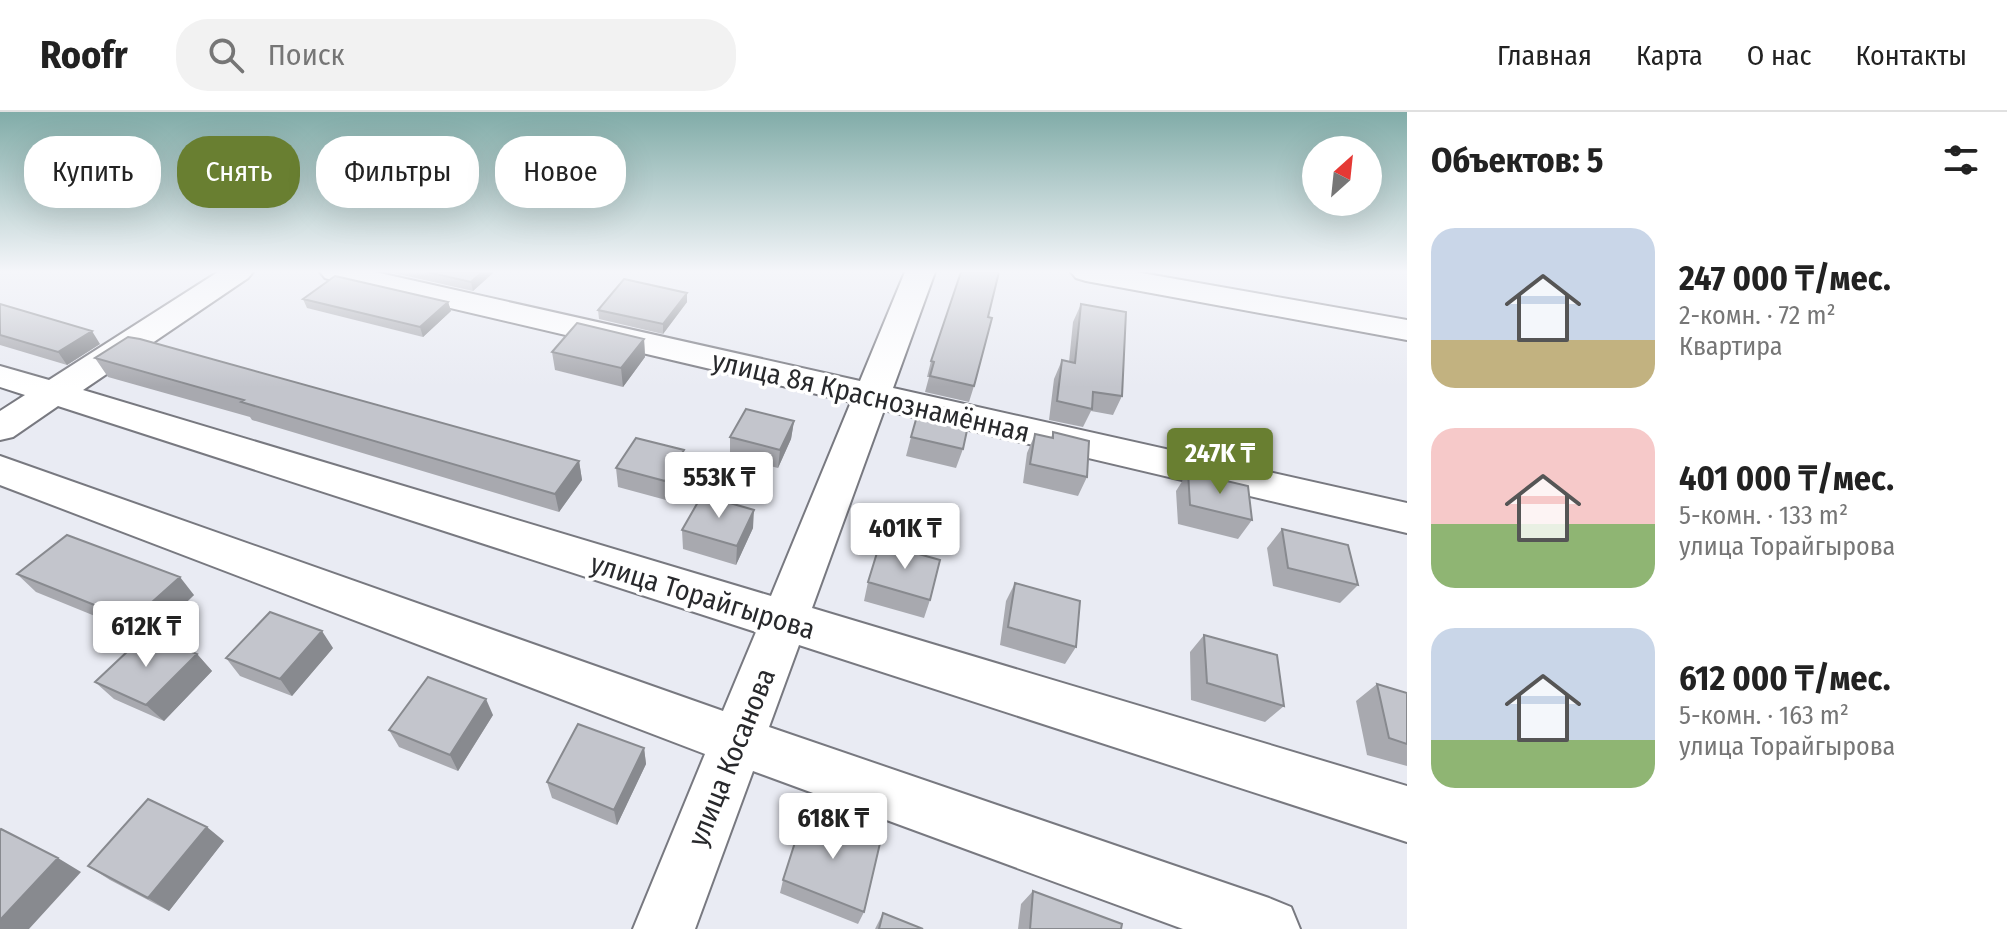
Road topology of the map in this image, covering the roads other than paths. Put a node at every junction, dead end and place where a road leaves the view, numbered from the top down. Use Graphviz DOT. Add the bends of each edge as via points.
graph roads {
  1 [pos="180,310"];
  2 [pos="500,310"];
  3 [pos="905,310"];
  4 [pos="1297,310"];
  5 [pos="1407,330"];
  6 [pos="0,376"];
  7 [pos="54,393"];
  8 [pos="872,396"];
  9 [pos="0,428"];
  10 [pos="0,470"];
  11 [pos="1407,518"];
  12 [pos="785,621"];
  13 [pos="737,741"];
  14 [pos="1407,814"];
  15 [pos="664,929"];
  16 [pos="1269,929"];
  1 -- 7 [label="street"];
  2 -- 8 [label="street, улица 8я Краснознамённая"];
  3 -- 8 [label="street, улица Косанова"];
  4 -- 5 [label="street"];
  6 -- 7 [label="street, улица Торайгырова"];
  7 -- 9 [label="street"];
  7 -- 12 [label="street, улица Торайгырова"];
  8 -- 11 [label="street, улица 8я Краснознамённая"];
  8 -- 12 [label="street, улица Косанова"];
  10 -- 13 [label="street"];
  12 -- 13 [label="street, улица Косанова"];
  12 -- 14 [label="street, улица Торайгырова"];
  13 -- 15 [label="street, улица Косанова"];
  13 -- 16 [label="street"];
}
